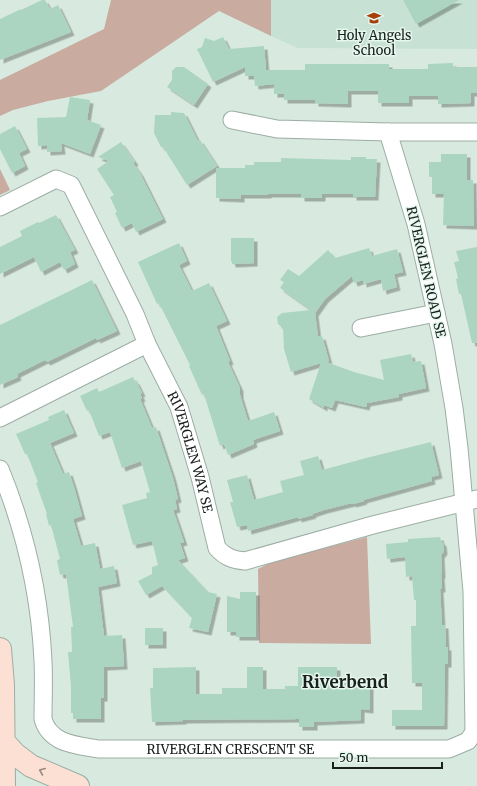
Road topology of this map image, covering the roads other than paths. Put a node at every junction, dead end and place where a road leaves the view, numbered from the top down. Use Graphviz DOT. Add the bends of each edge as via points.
graph roads {
  1 [pos="232,120"];
  2 [pos="388,132"];
  3 [pos="477,132"];
  4 [pos="0,207"];
  5 [pos="436,314"];
  6 [pos="361,328"];
  7 [pos="147,344"];
  8 [pos="0,418"];
  9 [pos="0,469"];
  10 [pos="471,501"];
  11 [pos="0,649"];
  12 [pos="4,742"];
  13 [pos="4,786"];
  14 [pos="78,786"];
  1 -- 2 [label="street" via="277,129"];
  2 -- 3 [label="street"];
  2 -- 5 [label="street, RIVERGLEN ROAD SE" via="416,224"];
  4 -- 7 [label="street, RIVERGLEN WAY SE" via="56,179 71,185 135,314"];
  5 -- 6 [label="street"];
  5 -- 10 [label="street, RIVERGLEN ROAD SE"];
  7 -- 8 [label="street"];
  7 -- 10 [label="street, RIVERGLEN WAY SE" via="179,407 200,476 217,548 229,558 246,560"];
  9 -- 10 [label="street, RIVERGLEN CRESCENT SE" via="11,497 34,583 40,623 43,719 46,728 60,740 98,749 449,749 468,741 474,732"];
  11 -- 12 [label="street"];
  12 -- 13 [label="street"];
  14 -- 12 [label="street, one-way" via="31,766"];
}
